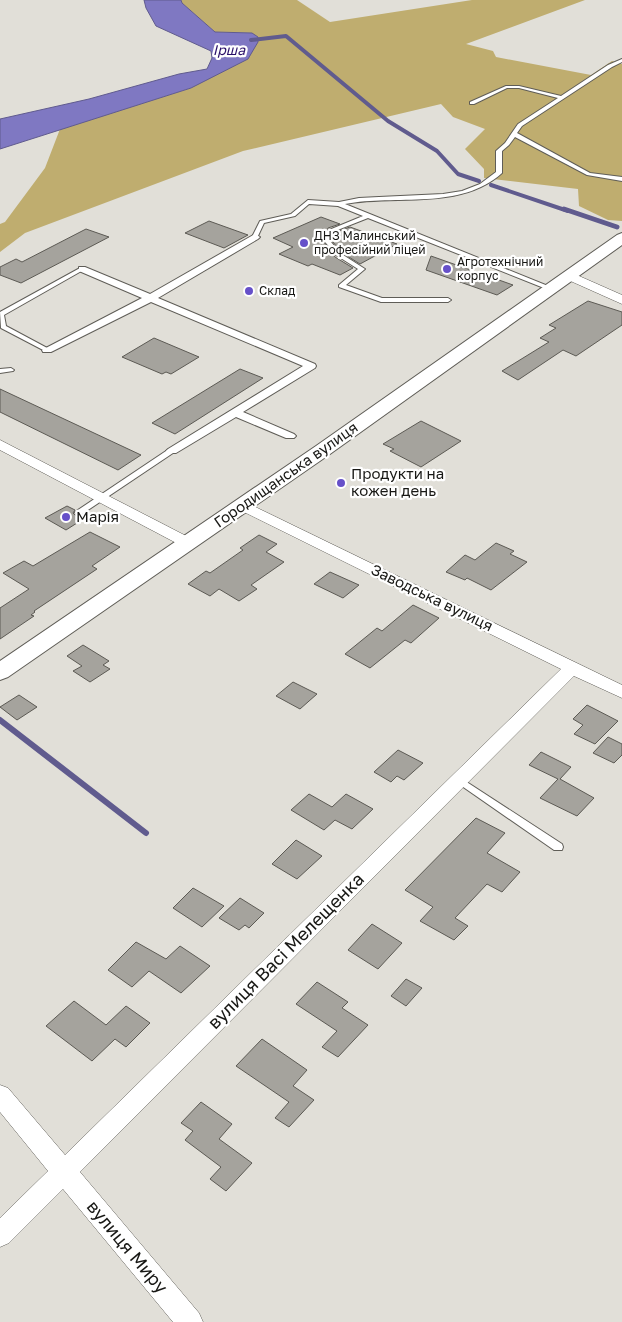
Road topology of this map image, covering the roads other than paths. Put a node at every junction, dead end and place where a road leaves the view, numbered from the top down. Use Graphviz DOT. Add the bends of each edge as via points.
graph roads {
  1 [pos="622,60"];
  2 [pos="561,97"];
  3 [pos="472,103"];
  4 [pos="514,134"];
  5 [pos="622,179"];
  6 [pos="339,204"];
  7 [pos="368,216"];
  8 [pos="255,238"];
  9 [pos="622,238"];
  10 [pos="82,269"];
  11 [pos="570,276"];
  12 [pos="551,289"];
  13 [pos="150,298"];
  14 [pos="448,300"];
  15 [pos="622,300"];
  16 [pos="0,314"];
  17 [pos="47,350"];
  18 [pos="11,370"];
  19 [pos="0,371"];
  20 [pos="236,413"];
  21 [pos="290,436"];
  22 [pos="0,444"];
  23 [pos="172,451"];
  24 [pos="102,498"];
  25 [pos="243,506"];
  26 [pos="79,512"];
  27 [pos="188,543"];
  28 [pos="573,667"];
  29 [pos="0,672"];
  30 [pos="622,692"];
  31 [pos="459,780"];
  32 [pos="558,848"];
  33 [pos="0,1095"];
  34 [pos="64,1171"];
  35 [pos="0,1235"];
  36 [pos="190,1322"];
  1 -- 2 [label="lane"];
  2 -- 3 [label="lane" via="506,87"];
  2 -- 4 [label="lane" via="520,125"];
  4 -- 5 [label="lane" via="589,174"];
  4 -- 6 [label="lane" via="499,150 499,173 466,191 452,195 355,199"];
  6 -- 7 [label="lane"];
  6 -- 8 [label="lane" via="308,202 293,215 262,222"];
  7 -- 12 [label="lane"];
  7 -- 14 [label="lane" via="332,230 328,242 338,254 362,268 341,286 381,300"];
  8 -- 13 [label="street"];
  9 -- 11 [label="street, Городищанська вулиця"];
  10 -- 13 [label="street"];
  10 -- 16 [label="lane"];
  11 -- 12 [label="street, Городищанська вулиця"];
  11 -- 15 [label="street"];
  12 -- 25 [label="street, Городищанська вулиця"];
  13 -- 17 [label="street"];
  13 -- 20 [label="street" via="311,366"];
  16 -- 17 [label="lane" via="3,326"];
  18 -- 19 [label="lane"];
  20 -- 21 [label="street"];
  20 -- 23 [label="street"];
  22 -- 24 [label="street"];
  23 -- 24 [label="lane"];
  24 -- 26 [label="lane"];
  24 -- 27 [label="street"];
  25 -- 27 [label="street, Городищанська вулиця"];
  25 -- 28 [label="street, Заводська вулиця"];
  27 -- 29 [label="street, Городищанська вулиця"];
  28 -- 30 [label="street, Заводська вулиця"];
  28 -- 31 [label="street, вулиця Васі Мелещенка"];
  31 -- 32 [label="lane"];
  31 -- 34 [label="street, вулиця Васі Мелещенка"];
  33 -- 34 [label="street, вулиця Миру"];
  34 -- 35 [label="street, вулиця Васі Мелещенка"];
  34 -- 36 [label="street, вулиця Миру"];
}
